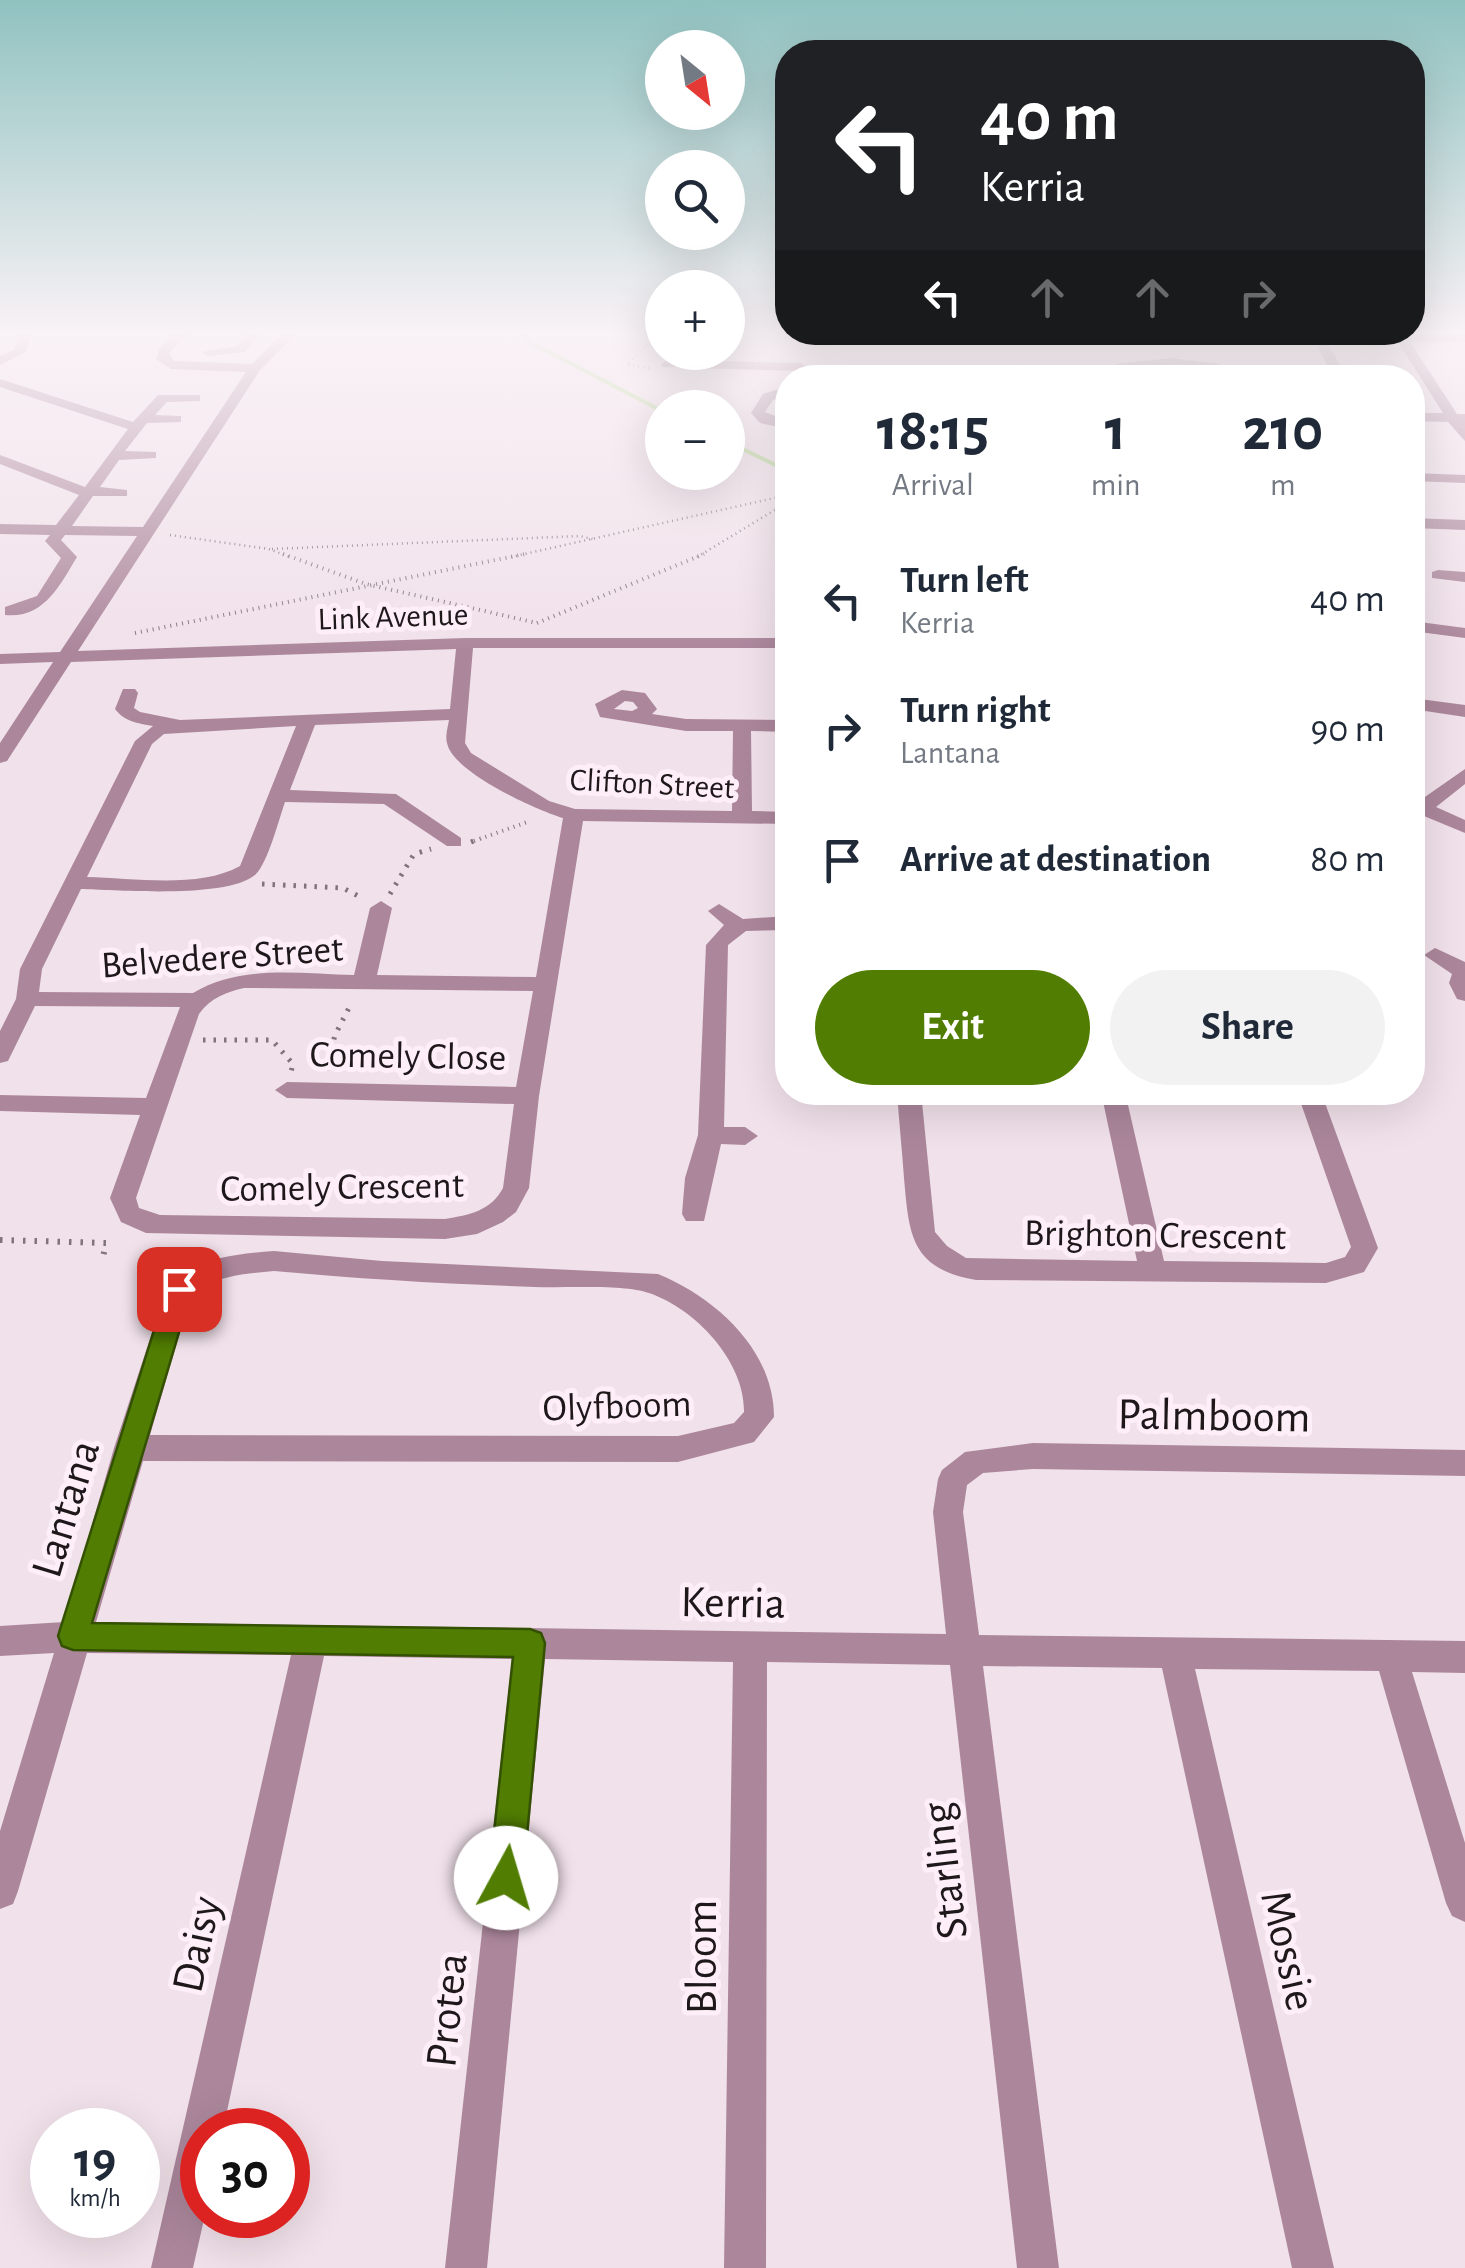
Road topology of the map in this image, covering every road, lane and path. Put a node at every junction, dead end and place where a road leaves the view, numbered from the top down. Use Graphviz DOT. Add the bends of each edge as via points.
graph roads {
  1 [pos="127,439"];
  2 [pos="208,439"];
  3 [pos="114,456"];
  4 [pos="151,456"];
  5 [pos="44,458"];
  6 [pos="0,459"];
  7 [pos="22,468"];
  8 [pos="0,475"];
  9 [pos="1425,477"];
  10 [pos="1465,479"];
  11 [pos="89,492"];
  12 [pos="122,492"];
  13 [pos="775,498"];
  14 [pos="775,510"];
  15 [pos="1425,524"];
  16 [pos="1465,525"];
  17 [pos="0,529"];
  18 [pos="60,530"];
  19 [pos="147,532"];
  20 [pos="598,540"];
  21 [pos="270,549"];
  22 [pos="1438,575"];
  23 [pos="1465,577"];
  24 [pos="366,584"];
  25 [pos="12,611"];
  26 [pos="537,623"];
  27 [pos="1425,628"];
  28 [pos="1465,633"];
  29 [pos="122,635"];
  30 [pos="552,642"];
  31 [pos="465,643"];
  32 [pos="775,643"];
  33 [pos="62,658"];
  34 [pos="0,659"];
  35 [pos="129,693"];
  36 [pos="1425,705"];
  37 [pos="1465,710"];
  38 [pos="457,714"];
  39 [pos="638,716"];
  40 [pos="308,720"];
  41 [pos="177,726"];
  42 [pos="742,726"];
  43 [pos="775,726"];
  44 [pos="0,757"];
  45 [pos="1465,775"];
  46 [pos="278,796"];
  47 [pos="1425,806"];
  48 [pos="564,812"];
  49 [pos="1425,814"];
  50 [pos="742,818"];
  51 [pos="775,818"];
  52 [pos="1465,827"];
  53 [pos="454,842"];
  54 [pos="221,882"];
  55 [pos="72,883"];
  56 [pos="381,908"];
  57 [pos="719,911"];
  58 [pos="775,924"];
  59 [pos="739,926"];
  60 [pos="1434,955"];
  61 [pos="1465,971"];
  62 [pos="364,982"];
  63 [pos="544,984"];
  64 [pos="1465,994"];
  65 [pos="27,999"];
  66 [pos="197,1000"];
  67 [pos="179,1040"];
  68 [pos="0,1054"];
  69 [pos="293,1064"];
  70 [pos="287,1090"];
  71 [pos="320,1092"];
  72 [pos="526,1096"];
  73 [pos="0,1103"];
  74 [pos="910,1105"];
  75 [pos="1116,1105"];
  76 [pos="1314,1105"];
  77 [pos="155,1107"];
  78 [pos="711,1135"];
  79 [pos="745,1136"];
  80 [pos="696,1214"];
  81 [pos="0,1240"];
  82 [pos="102,1262"];
  83 [pos="1153,1271"];
  84 [pos="196,1276"];
  85 [pos="129,1448"];
  86 [pos="1465,1463"];
  87 [pos="964,1467"];
  88 [pos="73,1636"];
  89 [pos="311,1640"];
  90 [pos="0,1641"];
  91 [pos="530,1643"];
  92 [pos="750,1646"];
  93 [pos="965,1649"];
  94 [pos="1175,1652"];
  95 [pos="1391,1656"];
  96 [pos="1465,1657"];
  97 [pos="0,1891"];
  98 [pos="1465,1904"];
  99 [pos="172,2268"];
  100 [pos="466,2268"];
  101 [pos="746,2268"];
  102 [pos="1038,2268"];
  103 [pos="1313,2268"];
  1 -- 3 [label="street"];
  2 -- 19 [label="street"];
  3 -- 4 [label="street"];
  3 -- 11 [label="street"];
  5 -- 7 [label="street"];
  6 -- 7 [label="street"];
  7 -- 8 [label="street"];
  7 -- 11 [label="street"];
  9 -- 10 [label="street"];
  11 -- 12 [label="street"];
  11 -- 18 [label="street"];
  13 -- 20 [label="path"];
  14 -- 26 [label="path" via="706,553"];
  15 -- 16 [label="street"];
  17 -- 18 [label="street"];
  18 -- 19 [label="street"];
  18 -- 25 [label="street" via="52,543 67,552 67,560 43,599"];
  19 -- 21 [label="path"];
  19 -- 33 [label="street"];
  20 -- 21 [label="path"];
  20 -- 24 [label="path"];
  21 -- 24 [label="path"];
  22 -- 23 [label="street"];
  24 -- 26 [label="path"];
  24 -- 29 [label="path"];
  26 -- 30 [label="path"];
  27 -- 28 [label="street"];
  30 -- 31 [label="street, Link Avenue"];
  30 -- 32 [label="street, Link Avenue"];
  31 -- 33 [label="street, Link Avenue"];
  31 -- 38 [label="street, Clifton Street"];
  33 -- 34 [label="street, Link Avenue"];
  33 -- 44 [label="street"];
  35 -- 41 [label="street" via="124,708 130,715"];
  36 -- 37 [label="street"];
  38 -- 40 [label="street"];
  38 -- 48 [label="street, Clifton Street" via="456,743 464,757"];
  39 -- 42 [label="street"];
  40 -- 41 [label="street"];
  40 -- 46 [label="street"];
  41 -- 55 [label="street, Belvedere Street" via="144,741"];
  42 -- 43 [label="street"];
  42 -- 50 [label="street"];
  45 -- 47 [label="street"];
  46 -- 53 [label="street" via="390,798"];
  46 -- 54 [label="street" via="248,869"];
  48 -- 50 [label="street, Clifton Street"];
  48 -- 53 [label="path" via="478,842"];
  48 -- 63 [label="street, Comely Crescent"];
  49 -- 52 [label="street"];
  50 -- 51 [label="street, Clifton Street"];
  53 -- 56 [label="path" via="414,854"];
  54 -- 55 [label="street"];
  54 -- 56 [label="path" via="342,888"];
  55 -- 65 [label="street, Belvedere Street" via="32,969"];
  56 -- 62 [label="street"];
  57 -- 59 [label="street"];
  58 -- 59 [label="street"];
  59 -- 78 [label="street" via="717,946"];
  60 -- 61 [label="street"];
  61 -- 64 [label="street"];
  62 -- 63 [label="street, Belvedere Street"];
  62 -- 66 [label="street, Belvedere Street" via="244,981"];
  62 -- 71 [label="path" via="335,1034"];
  63 -- 72 [label="street, Comely Crescent"];
  65 -- 66 [label="street, Belvedere Street"];
  65 -- 68 [label="street"];
  66 -- 67 [label="street, Comely Crescent"];
  67 -- 69 [label="path" via="272,1040"];
  67 -- 77 [label="street, Comely Crescent"];
  70 -- 71 [label="street, Comely Close"];
  71 -- 72 [label="street, Comely Close"];
  72 -- 77 [label="street, Comely Crescent" via="516,1188 507,1206 477,1224 446,1228 160,1225 134,1219 123,1198"];
  73 -- 77 [label="street"];
  74 -- 83 [label="street, Brighton Crescent" via="922,1232 945,1260 976,1270"];
  75 -- 83 [label="street"];
  76 -- 83 [label="street, Brighton Crescent" via="1366,1248 1361,1260 1326,1273"];
  78 -- 79 [label="street"];
  78 -- 80 [label="street"];
  81 -- 82 [label="path" via="106,1243"];
  84 -- 85 [label="street, Lantana" via="179,1289"];
  84 -- 85 [label="street, Olyfboom" via="274,1261 648,1281 676,1291 714,1324 758,1387 759,1417 743,1433 678,1448"];
  85 -- 88 [label="street, Lantana"];
  86 -- 87 [label="street, Palmboom" via="1033,1456"];
  87 -- 93 [label="street, Starling" via="953,1479 948,1512"];
  88 -- 89 [label="street, Kerria"];
  88 -- 90 [label="street, Kerria"];
  88 -- 97 [label="street, Lantana"];
  89 -- 91 [label="street, Kerria"];
  89 -- 99 [label="street, Daisy"];
  91 -- 92 [label="street, Kerria"];
  91 -- 100 [label="street, Protea"];
  92 -- 93 [label="street, Kerria"];
  92 -- 101 [label="street, Bloom"];
  93 -- 94 [label="street, Kerria"];
  93 -- 102 [label="street, Starling"];
  94 -- 95 [label="street, Kerria"];
  94 -- 103 [label="street, Mossie"];
  95 -- 96 [label="street, Kerria"];
  95 -- 98 [label="street"];
}
